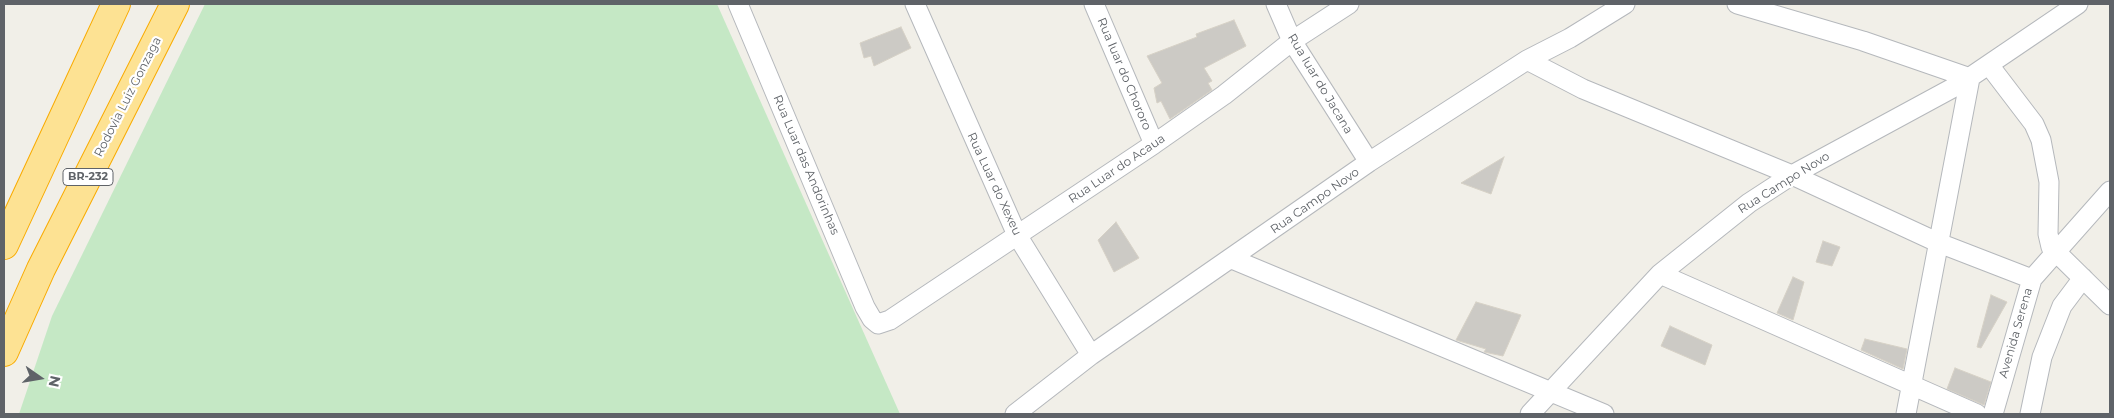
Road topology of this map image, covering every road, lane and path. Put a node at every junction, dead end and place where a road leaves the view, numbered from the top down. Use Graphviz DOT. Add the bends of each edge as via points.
graph roads {
  1 [pos="116,4"];
  2 [pos="176,4"];
  3 [pos="738,4"];
  4 [pos="914,4"];
  5 [pos="1094,4"];
  6 [pos="1276,4"];
  7 [pos="1349,4"];
  8 [pos="1625,4"];
  9 [pos="1737,4"];
  10 [pos="2078,4"];
  11 [pos="1788,12"];
  12 [pos="1292,41"];
  13 [pos="1527,60"];
  14 [pos="1989,65"];
  15 [pos="1970,78"];
  16 [pos="1154,144"];
  17 [pos="1369,162"];
  18 [pos="1792,175"];
  19 [pos="2110,191"];
  20 [pos="1017,235"];
  21 [pos="1939,243"];
  22 [pos="4,245"];
  23 [pos="2056,253"];
  24 [pos="1232,260"];
  25 [pos="1660,274"];
  26 [pos="2083,278"];
  27 [pos="2032,279"];
  28 [pos="2110,305"];
  29 [pos="878,324"];
  30 [pos="4,352"];
  31 [pos="1090,355"];
  32 [pos="1912,386"];
  33 [pos="1550,392"];
  34 [pos="1015,414"];
  35 [pos="1530,414"];
  36 [pos="1604,414"];
  37 [pos="1906,414"];
  38 [pos="1977,414"];
  39 [pos="1993,414"];
  40 [pos="2030,414"];
  1 -- 22 [label="highway"];
  2 -- 30 [label="highway, Rodovia Luiz Gonzaga / BR-232" via="41,269"];
  3 -- 29 [label="street, Rua Luar das Andorinhas" via="865,307"];
  4 -- 20 [label="street, Rua Luar do Xexeu"];
  5 -- 16 [label="street, Rua luar do Chororo"];
  6 -- 12 [label="street, Rua luar do Jacana"];
  7 -- 12 [label="street, Rua Luar do Acaua"];
  8 -- 13 [label="street, Rua Campo Novo"];
  9 -- 11 [label="street"];
  10 -- 14 [label="street, Rua Campo Novo"];
  11 -- 15 [label="street"];
  12 -- 16 [label="street, Rua Luar do Acaua" via="1224,95"];
  12 -- 17 [label="street, Rua luar do Jacana"];
  13 -- 17 [label="street, Rua Campo Novo"];
  13 -- 18 [label="street" via="1583,89"];
  14 -- 15 [label="street, Rua Campo Novo"];
  14 -- 23 [label="street" via="2034,124 2041,140 2049,182 2048,234"];
  15 -- 18 [label="street, Rua Campo Novo"];
  15 -- 21 [label="street"];
  16 -- 20 [label="street, Rua Luar do Acaua"];
  17 -- 24 [label="street, Rua Campo Novo"];
  18 -- 21 [label="street"];
  18 -- 25 [label="street, Rua Campo Novo" via="1749,203"];
  19 -- 23 [label="street, Avenida Serena"];
  20 -- 29 [label="street, Rua Luar do Acaua" via="890,320"];
  20 -- 31 [label="street, Rua Luar do Xexeu"];
  21 -- 27 [label="street"];
  21 -- 32 [label="street"];
  23 -- 26 [label="street"];
  23 -- 27 [label="street, Avenida Serena"];
  24 -- 31 [label="street, Rua Campo Novo"];
  24 -- 33 [label="street"];
  25 -- 32 [label="street"];
  25 -- 33 [label="street, Rua Campo Novo"];
  26 -- 28 [label="street"];
  26 -- 40 [label="street" via="2062,306 2042,357"];
  27 -- 39 [label="street, Avenida Serena"];
  31 -- 34 [label="street, Rua Campo Novo"];
  32 -- 37 [label="street"];
  32 -- 38 [label="street"];
  33 -- 35 [label="street, Rua Campo Novo"];
  33 -- 36 [label="street"];
}
